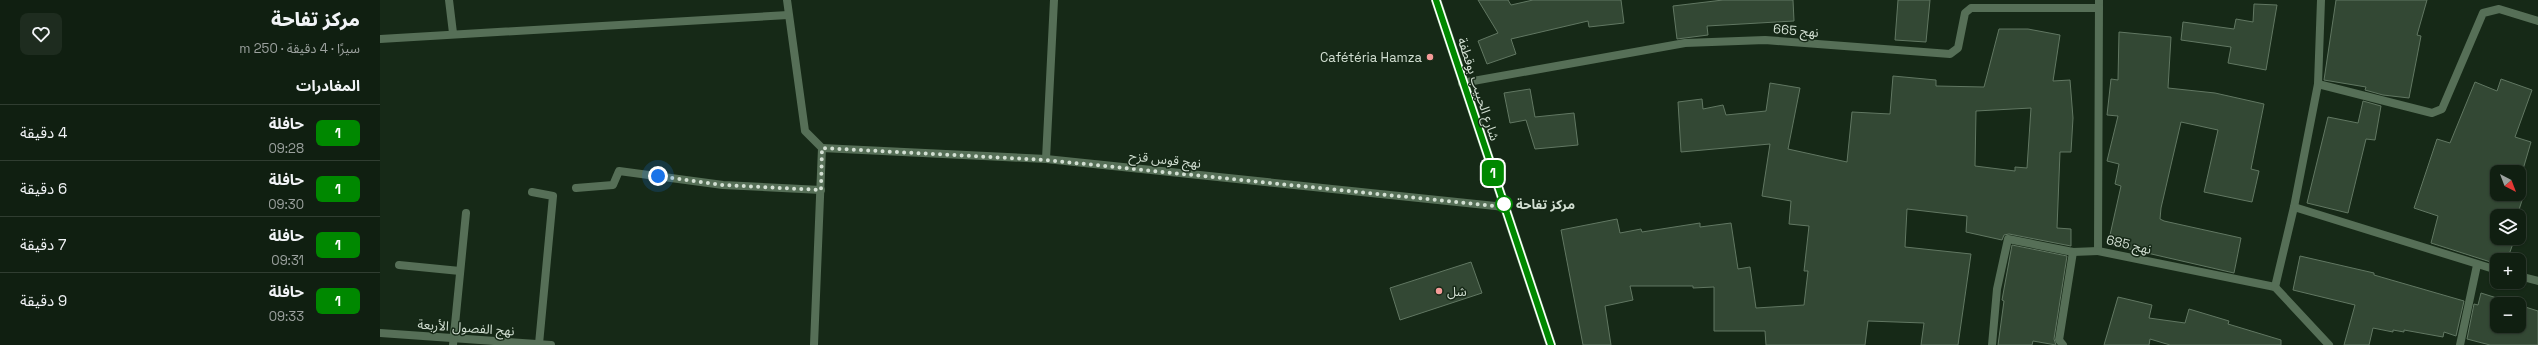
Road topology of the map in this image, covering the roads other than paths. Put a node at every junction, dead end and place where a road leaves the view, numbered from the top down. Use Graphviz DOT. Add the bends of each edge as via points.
graph roads {
  1 [pos="449,0"];
  2 [pos="786,0"];
  3 [pos="1054,0"];
  4 [pos="1436,0"];
  5 [pos="2321,0"];
  6 [pos="2099,4"];
  7 [pos="788,15"];
  8 [pos="2538,21"];
  9 [pos="453,33"];
  10 [pos="380,39"];
  11 [pos="1462,83"];
  12 [pos="2318,84"];
  13 [pos="822,148"];
  14 [pos="1046,160"];
  15 [pos="576,188"];
  16 [pos="821,190"];
  17 [pos="532,192"];
  18 [pos="1505,207"];
  19 [pos="2294,207"];
  20 [pos="466,212"];
  21 [pos="2098,251"];
  22 [pos="2073,252"];
  23 [pos="399,265"];
  24 [pos="2477,265"];
  25 [pos="2490,268"];
  26 [pos="460,271"];
  27 [pos="2526,278"];
  28 [pos="2538,281"];
  29 [pos="2275,287"];
  30 [pos="380,333"];
  31 [pos="453,341"];
  32 [pos="540,344"];
  33 [pos="551,345"];
  34 [pos="814,345"];
  35 [pos="1551,345"];
  36 [pos="1992,345"];
  37 [pos="2063,345"];
  38 [pos="2329,345"];
  39 [pos="2460,345"];
  1 -- 9 [label="street"];
  2 -- 7 [label="street"];
  3 -- 14 [label="street"];
  4 -- 11 [label="main road, شارع الحبيب بوقطفة"];
  5 -- 12 [label="street"];
  6 -- 11 [label="street, نهج 665" via="1970,8 1965,13 1958,48 1950,54 1770,40 1685,43"];
  6 -- 21 [label="street, نهج 685"];
  7 -- 9 [label="street"];
  7 -- 13 [label="street" via="805,131"];
  8 -- 12 [label="street" via="2499,8 2483,14 2442,109 2432,113"];
  9 -- 10 [label="street"];
  11 -- 18 [label="main road, شارع الحبيب بوقطفة"];
  12 -- 19 [label="street"];
  13 -- 14 [label="street, نهج قوس قزح"];
  13 -- 16 [label="street"];
  14 -- 18 [label="street, نهج قوس قزح"];
  15 -- 16 [label="street" via="613,185 619,171 722,185"];
  16 -- 34 [label="street"];
  17 -- 32 [label="street" via="552,196"];
  18 -- 35 [label="main road, شارع الحبيب بوقطفة"];
  19 -- 24 [label="street"];
  19 -- 29 [label="street"];
  20 -- 26 [label="street"];
  21 -- 22 [label="street"];
  21 -- 29 [label="street, نهج 685"];
  22 -- 36 [label="street" via="2008,239 1998,289"];
  22 -- 37 [label="street" via="2059,340"];
  23 -- 26 [label="street"];
  24 -- 25 [label="street"];
  24 -- 39 [label="street"];
  26 -- 31 [label="street"];
  27 -- 28 [label="street"];
  29 -- 38 [label="street"];
  30 -- 31 [label="street, نهج الفصول الأربعة"];
  31 -- 32 [label="street, نهج الفصول الأربعة"];
  32 -- 33 [label="street, نهج الفصول الأربعة"];
}
